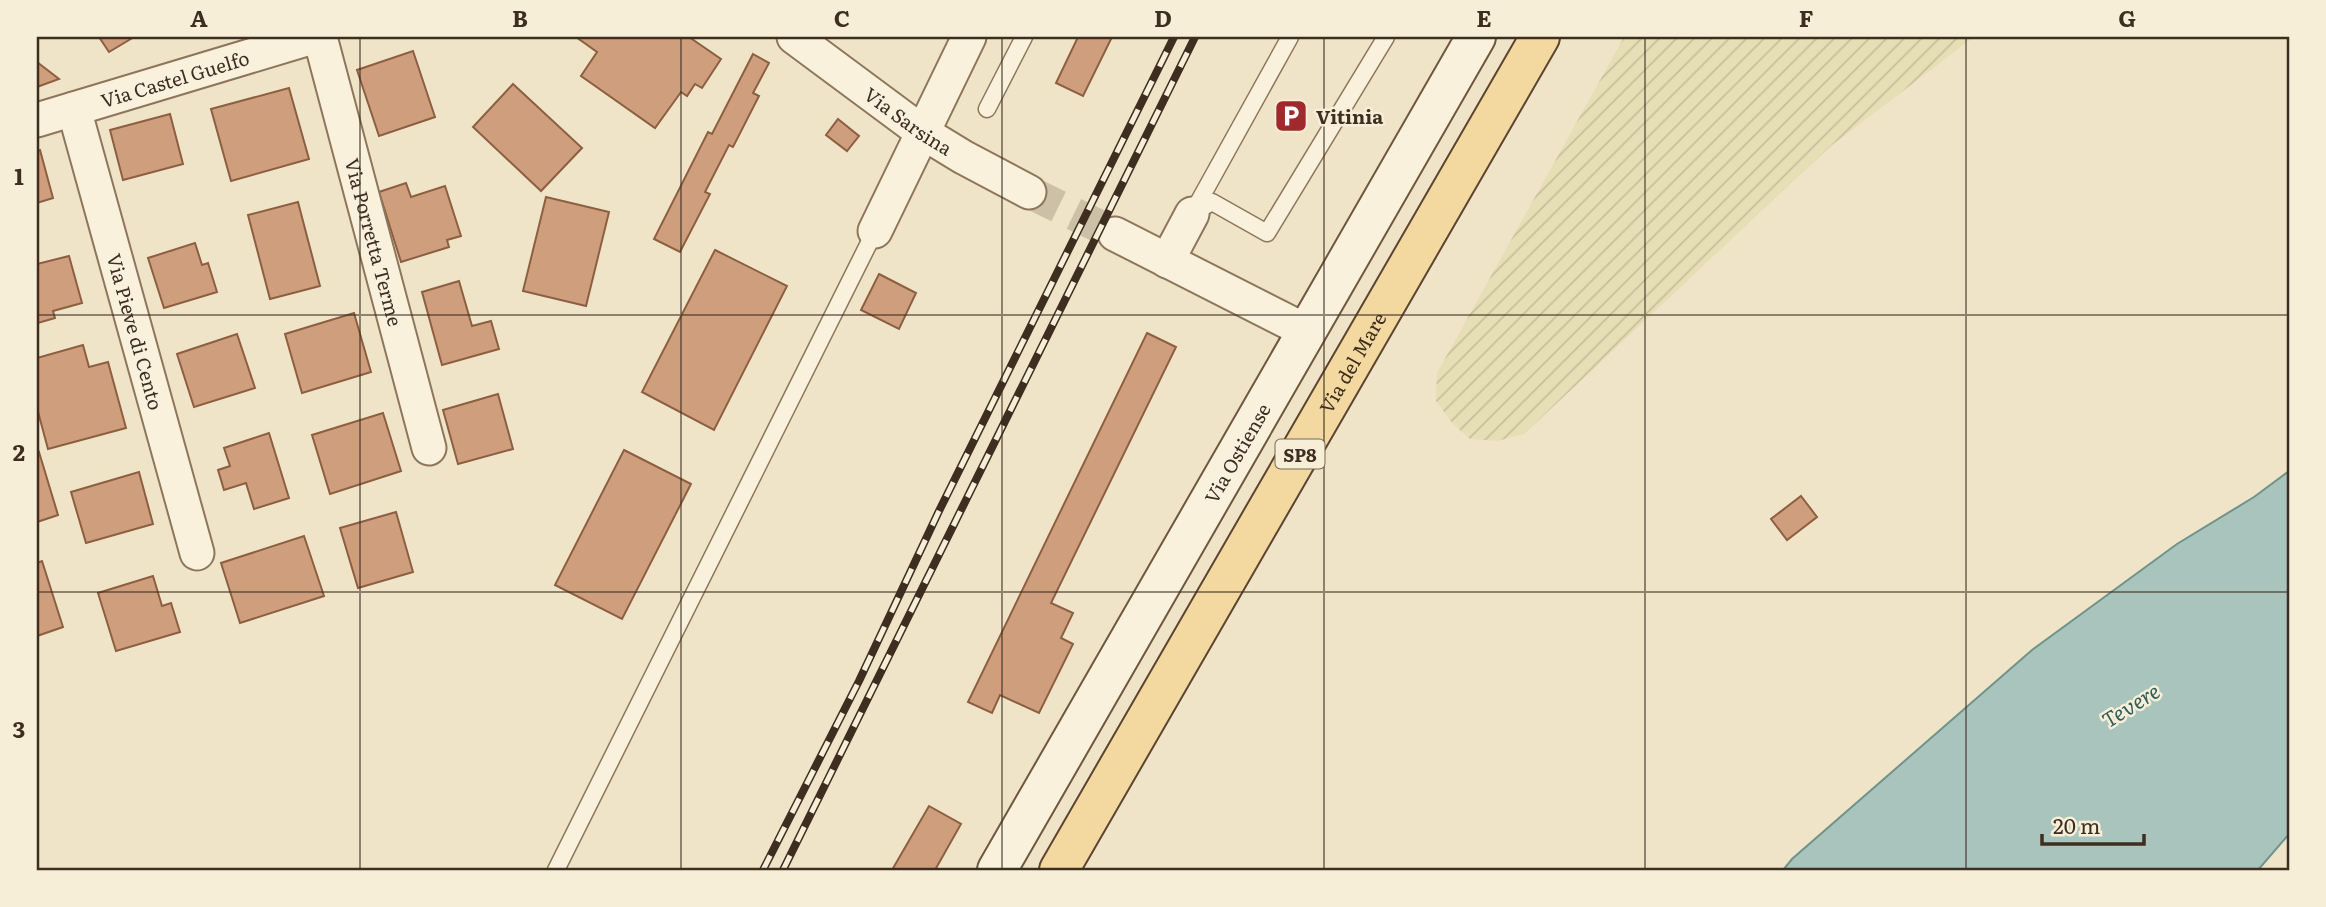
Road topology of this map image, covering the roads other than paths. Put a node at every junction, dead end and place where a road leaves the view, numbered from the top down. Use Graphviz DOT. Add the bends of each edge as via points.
graph roads {
  1 [pos="320,37"];
  2 [pos="794,37"];
  3 [pos="969,37"];
  4 [pos="1290,37"];
  5 [pos="1386,37"];
  6 [pos="1476,37"];
  7 [pos="1540,37"];
  8 [pos="1019,38"];
  9 [pos="288,40"];
  10 [pos="74,109"];
  11 [pos="987,109"];
  12 [pos="37,120"];
  13 [pos="922,132"];
  14 [pos="1029,192"];
  15 [pos="1192,214"];
  16 [pos="875,231"];
  17 [pos="1115,234"];
  18 [pos="1167,261"];
  19 [pos="1308,332"];
  20 [pos="429,448"];
  21 [pos="197,553"];
  22 [pos="556,870"];
  23 [pos="997,870"];
  24 [pos="1059,870"];
  1 -- 20 [label="street, Via Porretta Terme"];
  2 -- 13 [label="street, Via Sarsina"];
  3 -- 13 [label="street"];
  4 -- 15 [label="lane"];
  5 -- 15 [label="lane" via="1267,233 1212,202"];
  6 -- 19 [label="main road, Via Ostiense"];
  7 -- 24 [label="main road, Via del Mare / SP8"];
  8 -- 11 [label="lane"];
  9 -- 10 [label="street, Via Castel Guelfo"];
  10 -- 12 [label="street, Via Castel Guelfo"];
  10 -- 21 [label="street, Via Pieve di Cento"];
  13 -- 14 [label="street, Via Sarsina"];
  13 -- 16 [label="street"];
  15 -- 18 [label="street"];
  16 -- 22 [label="lane"];
  17 -- 18 [label="street"];
  18 -- 19 [label="street"];
  19 -- 23 [label="main road, Via Ostiense"];
}
